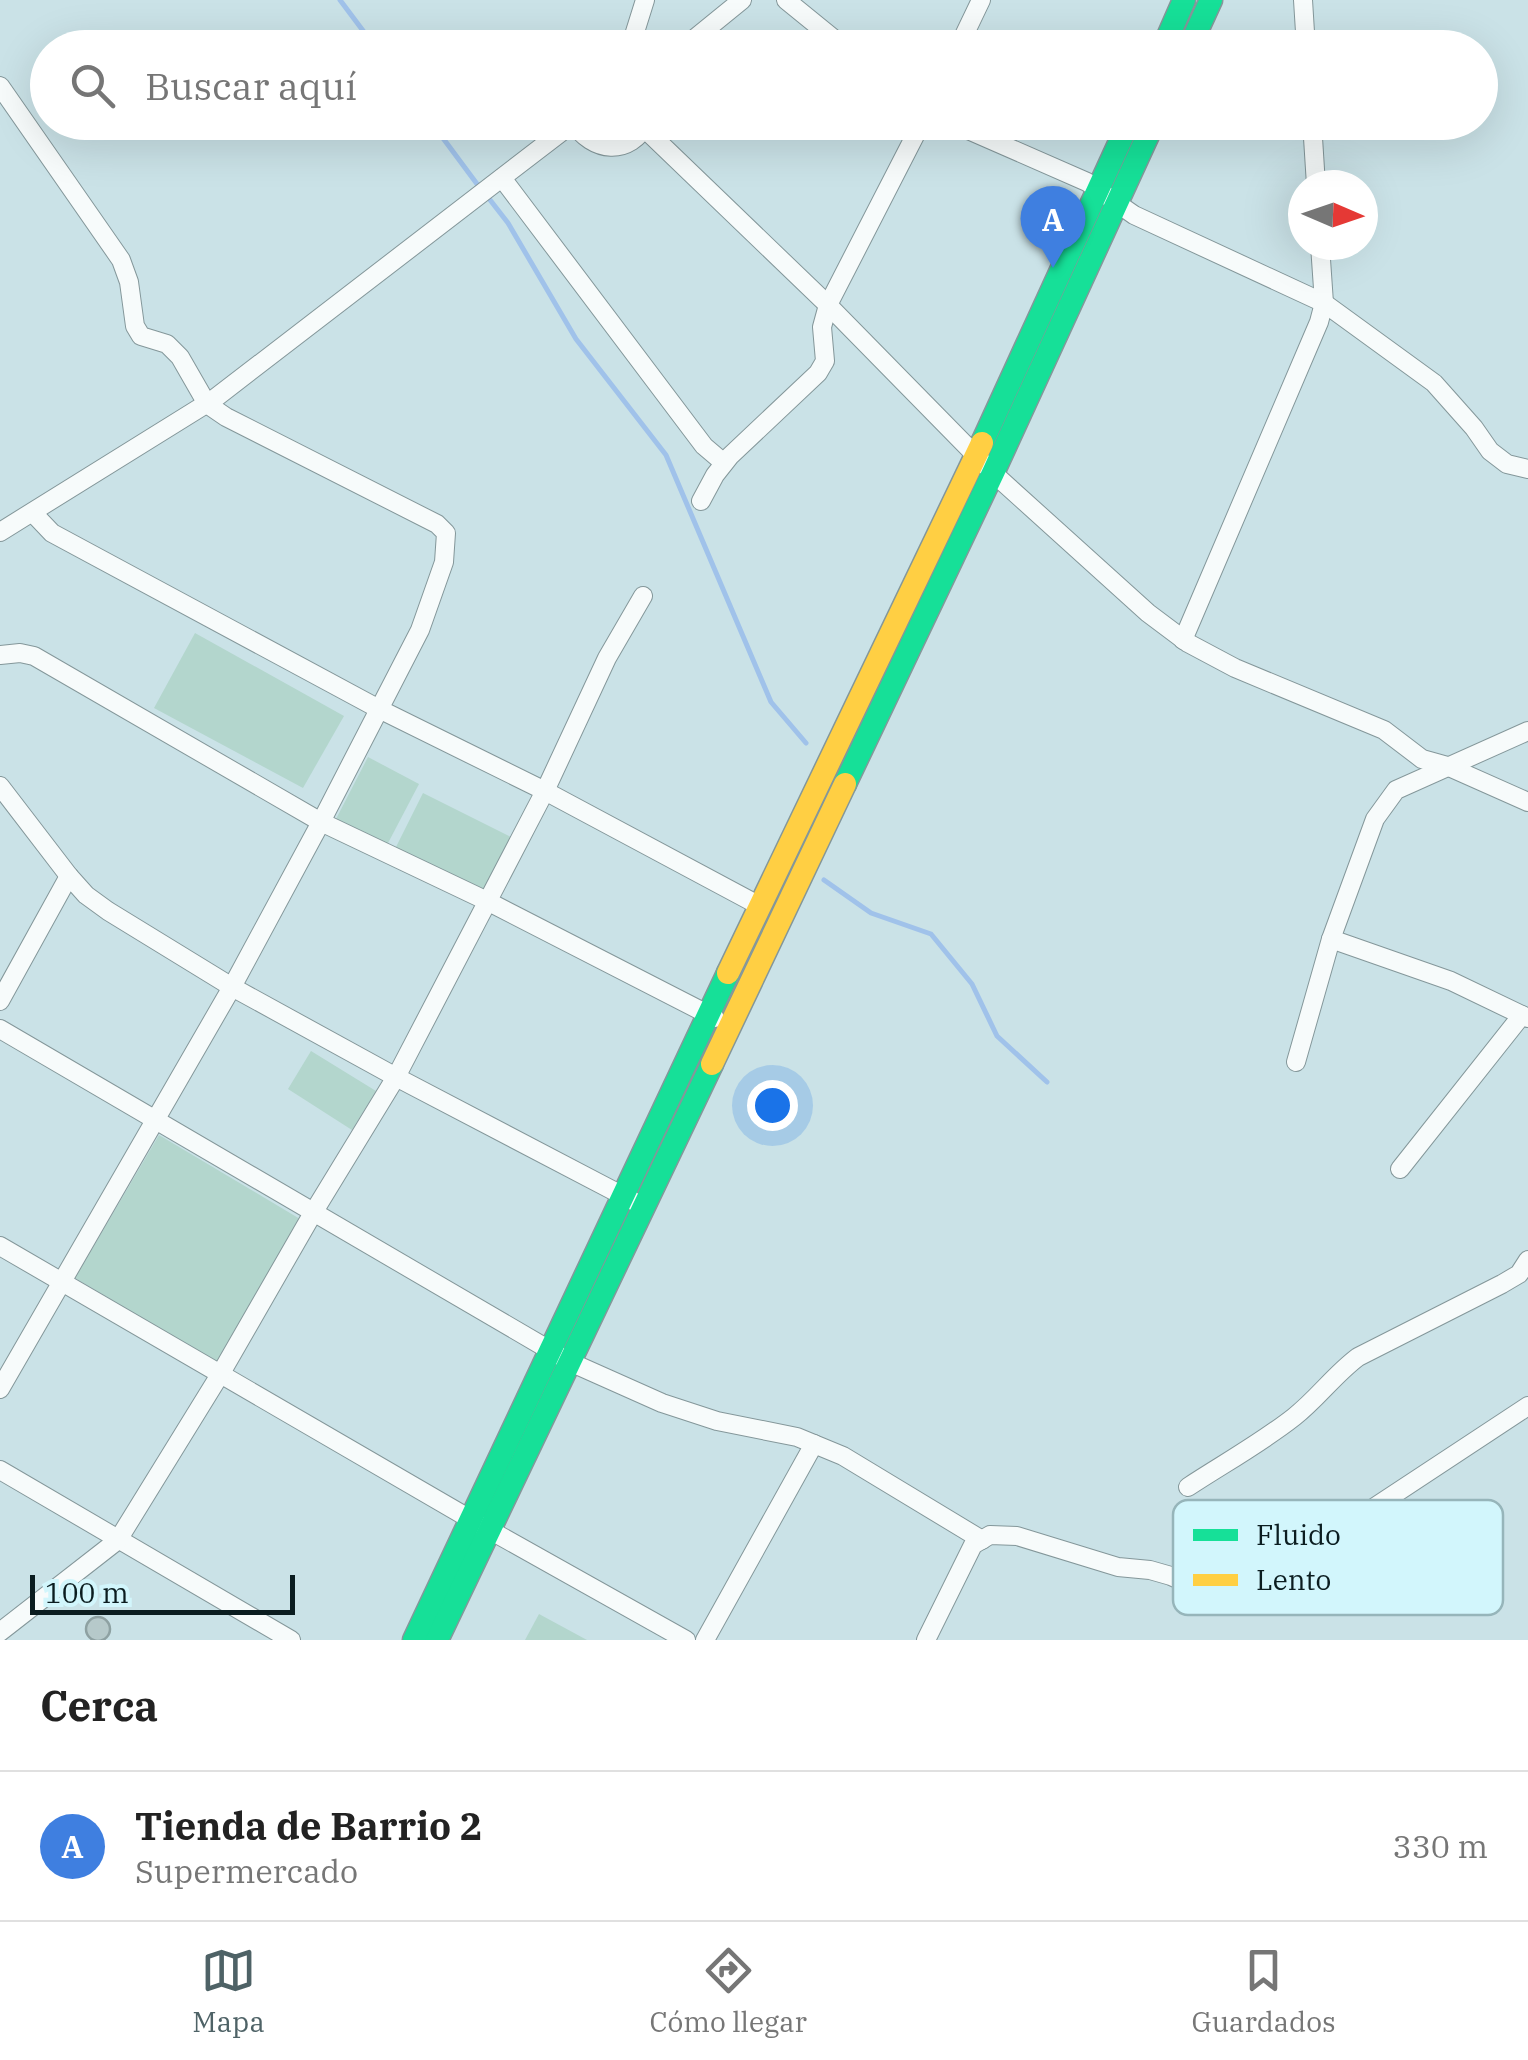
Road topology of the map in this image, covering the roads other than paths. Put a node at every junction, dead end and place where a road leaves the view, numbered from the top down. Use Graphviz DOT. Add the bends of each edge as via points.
graph roads {
  1 [pos="644,0"];
  2 [pos="742,0"];
  3 [pos="786,0"];
  4 [pos="980,0"];
  5 [pos="1184,0"];
  6 [pos="1210,0"];
  7 [pos="1303,0"];
  8 [pos="635,30"];
  9 [pos="705,30"];
  10 [pos="823,30"];
  11 [pos="966,30"];
  12 [pos="1171,30"];
  13 [pos="1197,30"];
  14 [pos="1305,30"];
  15 [pos="0,86"];
  16 [pos="30,129"];
  17 [pos="38,140"];
  18 [pos="551,140"];
  19 [pos="588,140"];
  20 [pos="630,140"];
  21 [pos="660,140"];
  22 [pos="913,140"];
  23 [pos="991,140"];
  24 [pos="1123,140"];
  25 [pos="1143,140"];
  26 [pos="1313,140"];
  27 [pos="1315,170"];
  28 [pos="502,178"];
  29 [pos="1108,196"];
  30 [pos="1321,260"];
  31 [pos="1324,303"];
  32 [pos="828,305"];
  33 [pos="207,404"];
  34 [pos="724,464"];
  35 [pos="985,465"];
  36 [pos="1528,469"];
  37 [pos="702,501"];
  38 [pos="32,512"];
  39 [pos="0,532"];
  40 [pos="643,596"];
  41 [pos="1184,640"];
  42 [pos="0,655"];
  43 [pos="379,708"];
  44 [pos="1528,730"];
  45 [pos="1446,766"];
  46 [pos="0,786"];
  47 [pos="545,791"];
  48 [pos="1528,802"];
  49 [pos="321,822"];
  50 [pos="69,876"];
  51 [pos="487,901"];
  52 [pos="760,906"];
  53 [pos="1331,939"];
  54 [pos="232,987"];
  55 [pos="0,1001"];
  56 [pos="1525,1016"];
  57 [pos="719,1020"];
  58 [pos="0,1030"];
  59 [pos="1296,1062"];
  60 [pos="396,1077"];
  61 [pos="154,1119"];
  62 [pos="1400,1169"];
  63 [pos="633,1201"];
  64 [pos="313,1213"];
  65 [pos="0,1246"];
  66 [pos="1528,1260"];
  67 [pos="62,1281"];
  68 [pos="560,1356"];
  69 [pos="221,1373"];
  70 [pos="0,1389"];
  71 [pos="1528,1406"];
  72 [pos="814,1444"];
  73 [pos="0,1470"];
  74 [pos="1188,1487"];
  75 [pos="1386,1500"];
  76 [pos="480,1524"];
  77 [pos="118,1540"];
  78 [pos="982,1540"];
  79 [pos="1173,1577"];
  80 [pos="0,1632"];
  81 [pos="282,1638"];
  82 [pos="414,1640"];
  83 [pos="437,1640"];
  84 [pos="686,1640"];
  85 [pos="705,1640"];
  86 [pos="926,1640"];
  1 -- 8 [label="street"];
  2 -- 9 [label="street"];
  3 -- 10 [label="street"];
  4 -- 11 [label="street"];
  5 -- 12 [label="street"];
  6 -- 13 [label="street"];
  7 -- 14 [label="street"];
  15 -- 16 [label="street"];
  17 -- 33 [label="street" via="121,260 134,326 180,357"];
  18 -- 28 [label="street"];
  19 -- 20 [label="street" via="613,147"];
  21 -- 32 [label="street"];
  22 -- 32 [label="street"];
  23 -- 29 [label="street"];
  24 -- 29 [label="street"];
  25 -- 29 [label="street"];
  26 -- 27 [label="street"];
  28 -- 33 [label="street"];
  28 -- 34 [label="street"];
  29 -- 31 [label="street" via="1134,216"];
  29 -- 35 [label="street"];
  30 -- 31 [label="street"];
  31 -- 36 [label="street" via="1434,383 1490,451"];
  31 -- 41 [label="street"];
  32 -- 34 [label="street" via="818,373"];
  32 -- 35 [label="street"];
  33 -- 38 [label="street"];
  33 -- 43 [label="street" via="446,533 444,562 420,630"];
  34 -- 37 [label="street"];
  35 -- 41 [label="street"];
  35 -- 52 [label="street"];
  35 -- 57 [label="street"];
  38 -- 39 [label="street"];
  38 -- 43 [label="street" via="52,532"];
  40 -- 47 [label="street"];
  41 -- 45 [label="street" via="1384,730 1422,758"];
  42 -- 49 [label="street" via="34,656"];
  43 -- 47 [label="street"];
  43 -- 49 [label="street"];
  44 -- 45 [label="street"];
  45 -- 48 [label="street"];
  45 -- 53 [label="street" via="1396,790 1385,804"];
  46 -- 50 [label="street"];
  47 -- 51 [label="street"];
  47 -- 52 [label="street"];
  49 -- 51 [label="street"];
  49 -- 54 [label="street"];
  50 -- 54 [label="street" via="108,912"];
  50 -- 55 [label="street"];
  51 -- 57 [label="street"];
  51 -- 60 [label="street"];
  52 -- 57 [label="street"];
  53 -- 56 [label="street"];
  53 -- 59 [label="street"];
  54 -- 60 [label="street"];
  54 -- 61 [label="street"];
  56 -- 62 [label="street"];
  57 -- 63 [label="street"];
  58 -- 61 [label="street"];
  60 -- 63 [label="street"];
  60 -- 64 [label="street"];
  61 -- 64 [label="street"];
  61 -- 67 [label="street"];
  63 -- 68 [label="street"];
  64 -- 68 [label="street"];
  64 -- 69 [label="street"];
  65 -- 67 [label="street"];
  66 -- 74 [label="street" via="1502,1284 1358,1357 1292,1418"];
  67 -- 69 [label="street"];
  67 -- 70 [label="street"];
  68 -- 72 [label="street" via="662,1404"];
  68 -- 76 [label="street"];
  69 -- 76 [label="street"];
  69 -- 77 [label="street"];
  71 -- 75 [label="street"];
  72 -- 78 [label="street"];
  72 -- 85 [label="street"];
  73 -- 77 [label="street"];
  76 -- 82 [label="street"];
  76 -- 83 [label="street"];
  76 -- 84 [label="street"];
  77 -- 80 [label="street"];
  77 -- 81 [label="street"];
  78 -- 79 [label="street" via="1016,1536"];
  78 -- 86 [label="street"];
}
